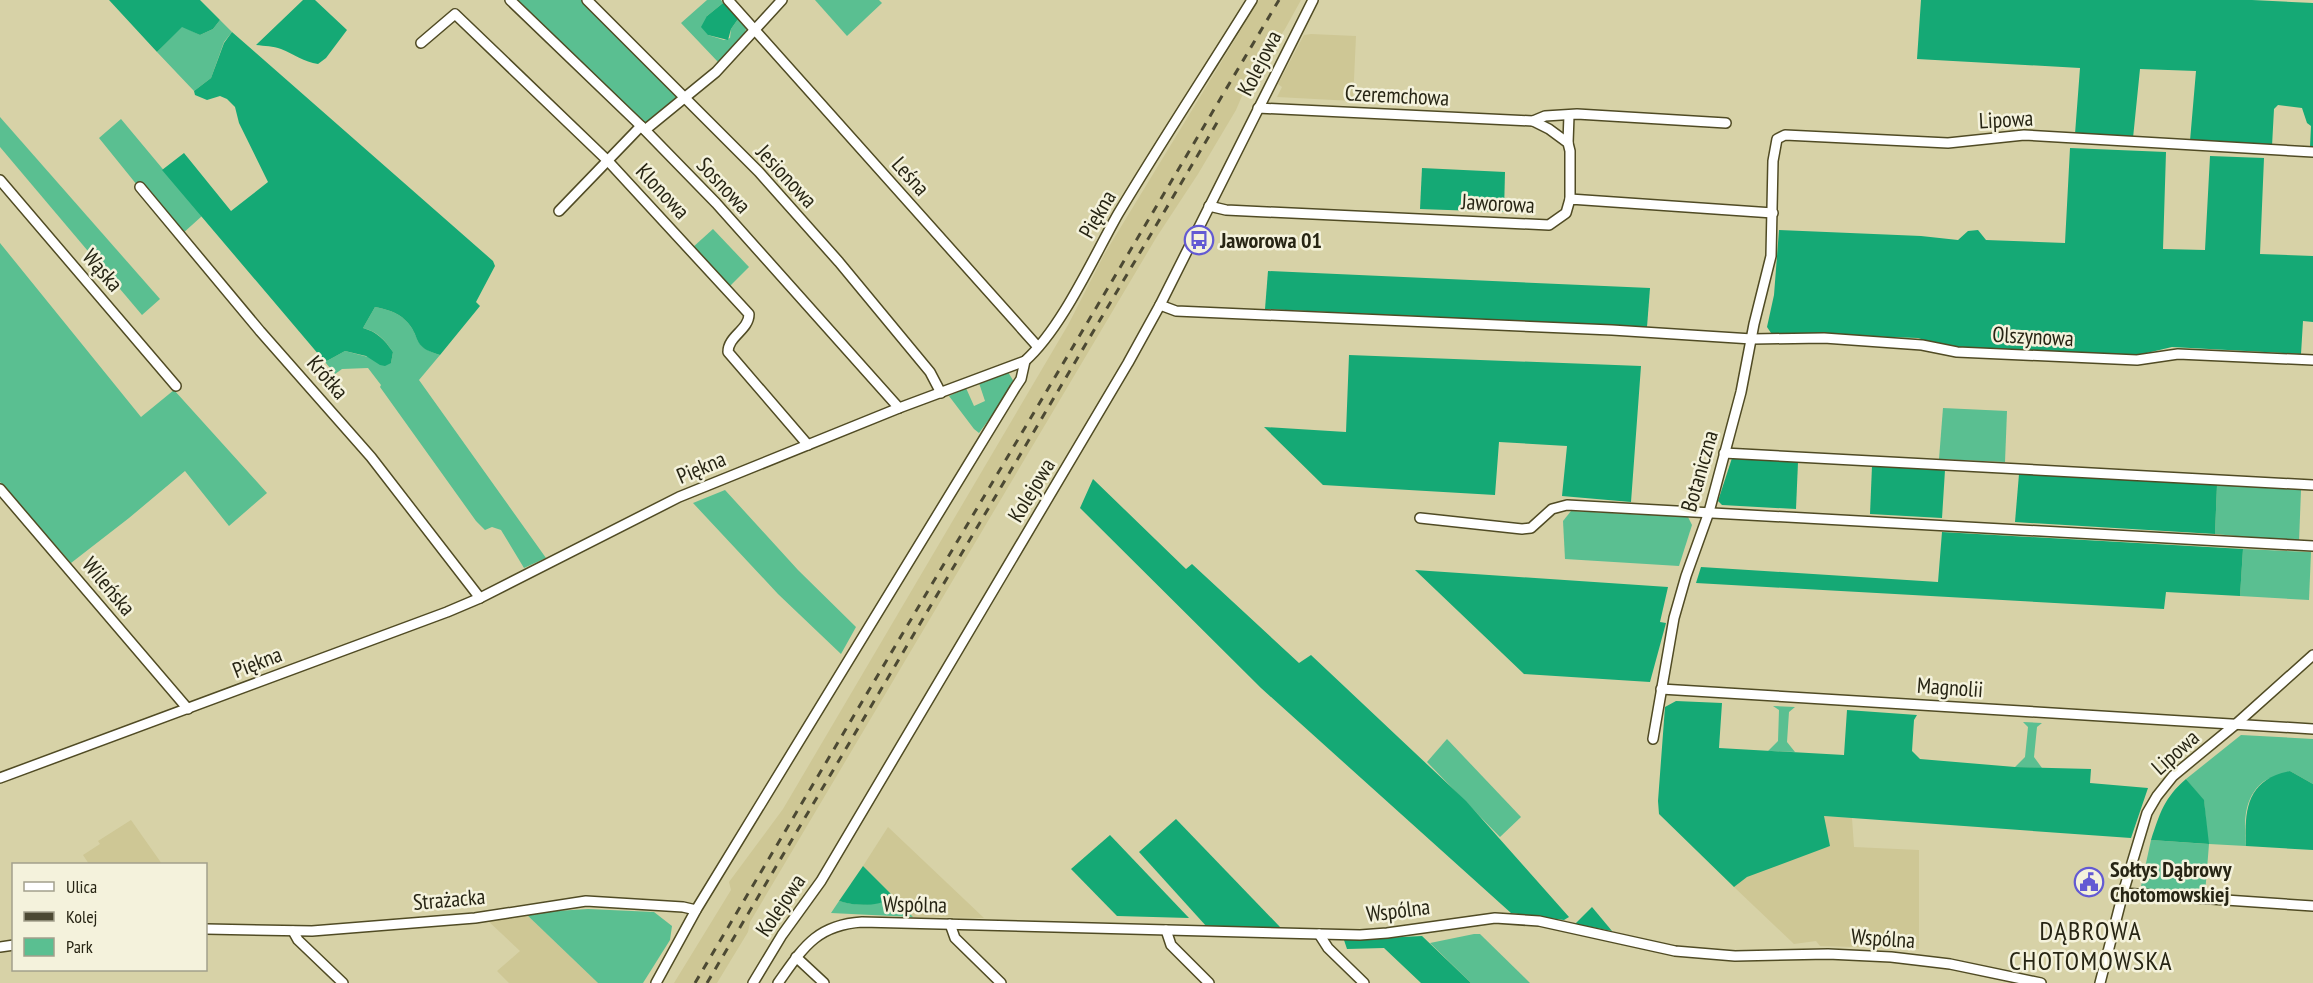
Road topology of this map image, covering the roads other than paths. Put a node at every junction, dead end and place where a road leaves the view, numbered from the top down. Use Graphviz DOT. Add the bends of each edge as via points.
graph roads {
  1 [pos="510,0"];
  2 [pos="587,0"];
  3 [pos="728,0"];
  4 [pos="782,0"];
  5 [pos="1252,0"];
  6 [pos="1313,0"];
  7 [pos="755,31"];
  8 [pos="421,43"];
  9 [pos="685,97"];
  10 [pos="1258,108"];
  11 [pos="1569,115"];
  12 [pos="1533,121"];
  13 [pos="1726,123"];
  14 [pos="643,128"];
  15 [pos="1568,143"];
  16 [pos="2313,152"];
  17 [pos="608,161"];
  18 [pos="0,180"];
  19 [pos="140,187"];
  20 [pos="1570,199"];
  21 [pos="1209,206"];
  22 [pos="559,211"];
  23 [pos="1773,213"];
  24 [pos="1160,305"];
  25 [pos="1752,339"];
  26 [pos="1038,347"];
  27 [pos="1024,360"];
  28 [pos="2313,360"];
  29 [pos="176,386"];
  30 [pos="941,393"];
  31 [pos="899,408"];
  32 [pos="808,445"];
  33 [pos="1724,453"];
  34 [pos="2313,485"];
  35 [pos="0,489"];
  36 [pos="1709,512"];
  37 [pos="1420,518"];
  38 [pos="2313,546"];
  39 [pos="480,598"];
  40 [pos="2313,655"];
  41 [pos="1661,689"];
  42 [pos="188,709"];
  43 [pos="2236,724"];
  44 [pos="2313,729"];
  45 [pos="1653,739"];
  46 [pos="0,778"];
  47 [pos="2123,894"];
  48 [pos="2313,906"];
  49 [pos="696,910"];
  50 [pos="950,924"];
  51 [pos="207,929"];
  52 [pos="1166,930"];
  53 [pos="293,931"];
  54 [pos="1319,934"];
  55 [pos="796,957"];
  56 [pos="343,983"];
  57 [pos="656,983"];
  58 [pos="753,983"];
  59 [pos="778,983"];
  60 [pos="824,983"];
  61 [pos="1001,983"];
  62 [pos="1209,983"];
  63 [pos="1365,983"];
  64 [pos="2041,983"];
  65 [pos="2100,983"];
  1 -- 14 [label="street, Sosnowa"];
  2 -- 9 [label="street, Jesionowa"];
  3 -- 7 [label="street, Leśna"];
  4 -- 7 [label="street"];
  5 -- 26 [label="street, Piękna"];
  6 -- 10 [label="street, Kolejowa"];
  7 -- 9 [label="street" via="716,72"];
  7 -- 26 [label="street, Leśna"];
  8 -- 17 [label="street, Klonowa" via="455,14"];
  9 -- 14 [label="street"];
  9 -- 30 [label="street, Jesionowa" via="839,262 930,372"];
  10 -- 12 [label="street, Czeremchowa"];
  10 -- 21 [label="street, Kolejowa"];
  11 -- 12 [label="street, Czeremchowa"];
  11 -- 13 [label="street, Czeremchowa"];
  11 -- 15 [label="street"];
  12 -- 15 [label="street, Czeremchowa"];
  14 -- 17 [label="street"];
  14 -- 31 [label="street, Sosnowa" via="716,203"];
  15 -- 20 [label="street"];
  16 -- 23 [label="street, Lipowa" via="2024,135 1948,143 1785,135 1775,143"];
  17 -- 22 [label="street"];
  17 -- 32 [label="street, Klonowa" via="749,314 728,352"];
  18 -- 29 [label="street, Wąska"];
  19 -- 39 [label="street, Krótka" via="371,457"];
  20 -- 21 [label="street, Jaworowa" via="1566,213 1549,225 1226,210"];
  20 -- 23 [label="street"];
  21 -- 24 [label="street, Kolejowa"];
  23 -- 25 [label="street, Botaniczna" via="1771,256"];
  24 -- 25 [label="street, Olszynowa" via="1176,311"];
  24 -- 58 [label="street, Kolejowa" via="831,863"];
  25 -- 28 [label="street, Olszynowa" via="1824,338 1922,345 1957,352 2137,360 2178,354"];
  25 -- 33 [label="street, Botaniczna"];
  26 -- 27 [label="street, Piękna"];
  27 -- 30 [label="street, Piękna"];
  27 -- 49 [label="street" via="1016,388"];
  30 -- 31 [label="street, Piękna"];
  31 -- 32 [label="street, Piękna"];
  32 -- 39 [label="street, Piękna" via="679,497"];
  33 -- 34 [label="street"];
  33 -- 36 [label="street, Botaniczna"];
  35 -- 42 [label="street, Wileńska"];
  36 -- 37 [label="street" via="1567,505 1548,511 1531,528 1522,529"];
  36 -- 38 [label="street"];
  36 -- 41 [label="street, Botaniczna" via="1674,618"];
  39 -- 42 [label="street, Piękna"];
  40 -- 43 [label="street, Lipowa"];
  41 -- 43 [label="street, Magnolii"];
  41 -- 45 [label="street, Botaniczna"];
  42 -- 46 [label="street, Piękna"];
  43 -- 44 [label="street, Magnolii"];
  43 -- 47 [label="street, Lipowa" via="2173,776 2157,796 2147,813"];
  47 -- 48 [label="street"];
  47 -- 65 [label="street, Lipowa"];
  49 -- 53 [label="street, Strażacka" via="586,901 475,918"];
  49 -- 57 [label="street"];
  50 -- 52 [label="street, Wspólna"];
  50 -- 55 [label="street, Wspólna" via="842,924 819,935"];
  50 -- 61 [label="street" via="955,938"];
  51 -- 53 [label="street, Strażacka"];
  52 -- 54 [label="street, Wspólna"];
  52 -- 62 [label="street" via="1171,945"];
  53 -- 56 [label="street"];
  54 -- 63 [label="street" via="1328,948"];
  54 -- 64 [label="street, Wspólna" via="1388,933 1495,918 1539,921 1676,951 1735,956 1891,957 1950,964"];
  55 -- 59 [label="street, Wspólna"];
  55 -- 60 [label="street"];
}
